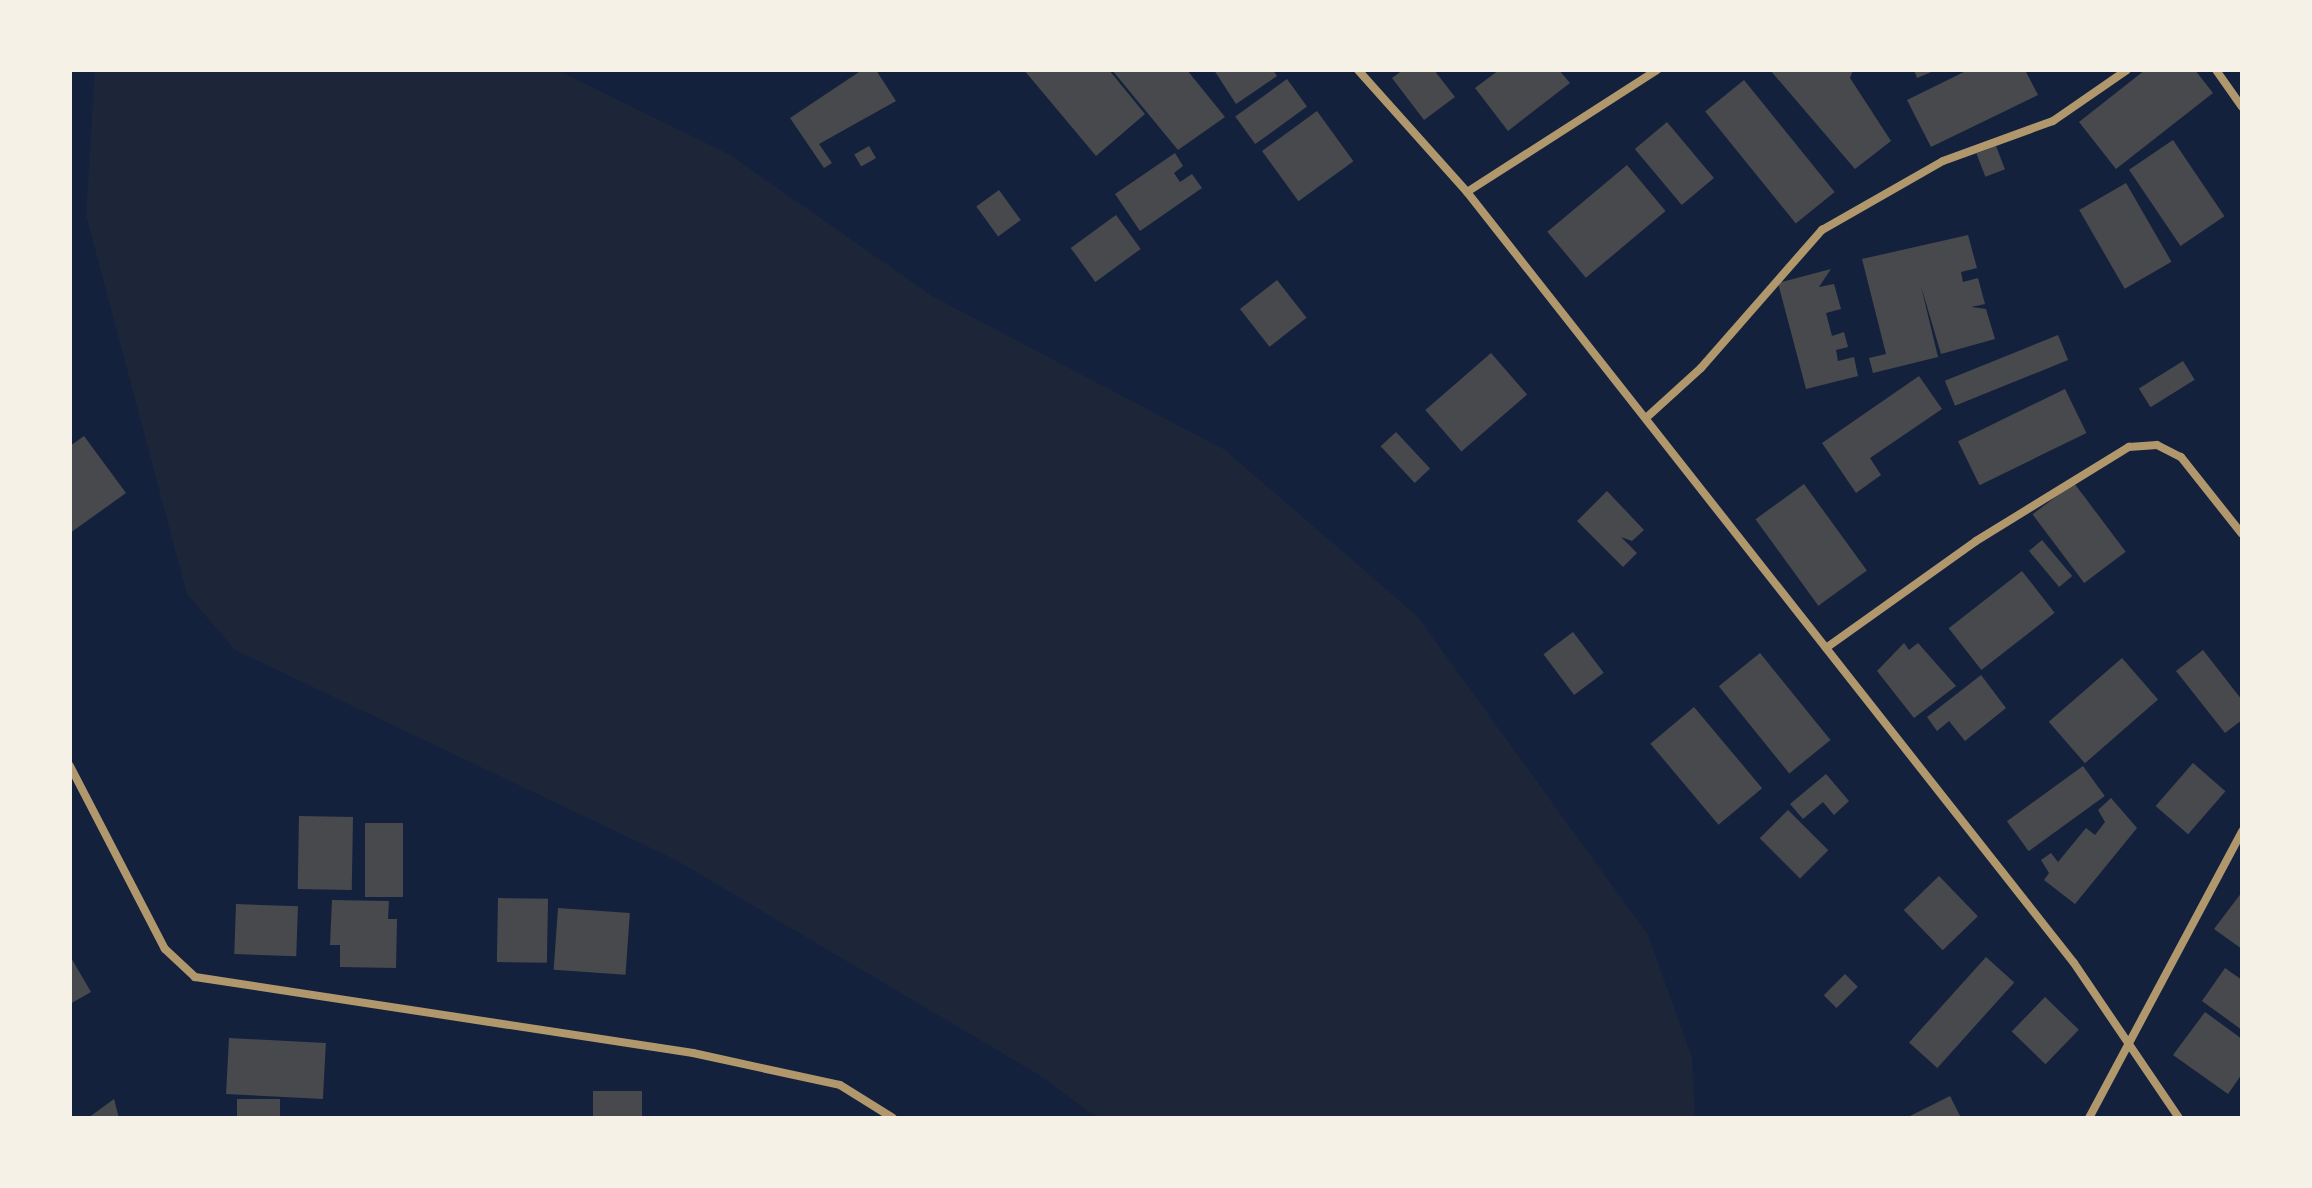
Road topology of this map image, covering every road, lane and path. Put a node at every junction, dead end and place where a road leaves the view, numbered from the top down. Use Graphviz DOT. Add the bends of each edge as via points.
graph roads {
  1 [pos="1358,70"];
  2 [pos="1657,70"];
  3 [pos="2127,70"];
  4 [pos="2216,70"];
  5 [pos="2242,107"];
  6 [pos="1467,192"];
  7 [pos="1646,418"];
  8 [pos="2242,534"];
  9 [pos="1826,648"];
  10 [pos="70,766"];
  11 [pos="2242,831"];
  12 [pos="2128,1045"];
  13 [pos="893,1118"];
  14 [pos="2089,1118"];
  15 [pos="2179,1118"];
  1 -- 6 [label="street"];
  2 -- 6 [label="street"];
  3 -- 7 [label="street" via="2053,121 1943,161 1822,230 1701,368"];
  4 -- 5 [label="street"];
  6 -- 7 [label="street"];
  7 -- 9 [label="street"];
  8 -- 9 [label="street" via="2181,457 2157,445 2129,447 1976,541"];
  9 -- 12 [label="street" via="2074,963"];
  10 -- 13 [label="street" via="165,949 195,977 707,1056 840,1085"];
  11 -- 12 [label="street"];
  12 -- 14 [label="street"];
  12 -- 15 [label="street"];
}
